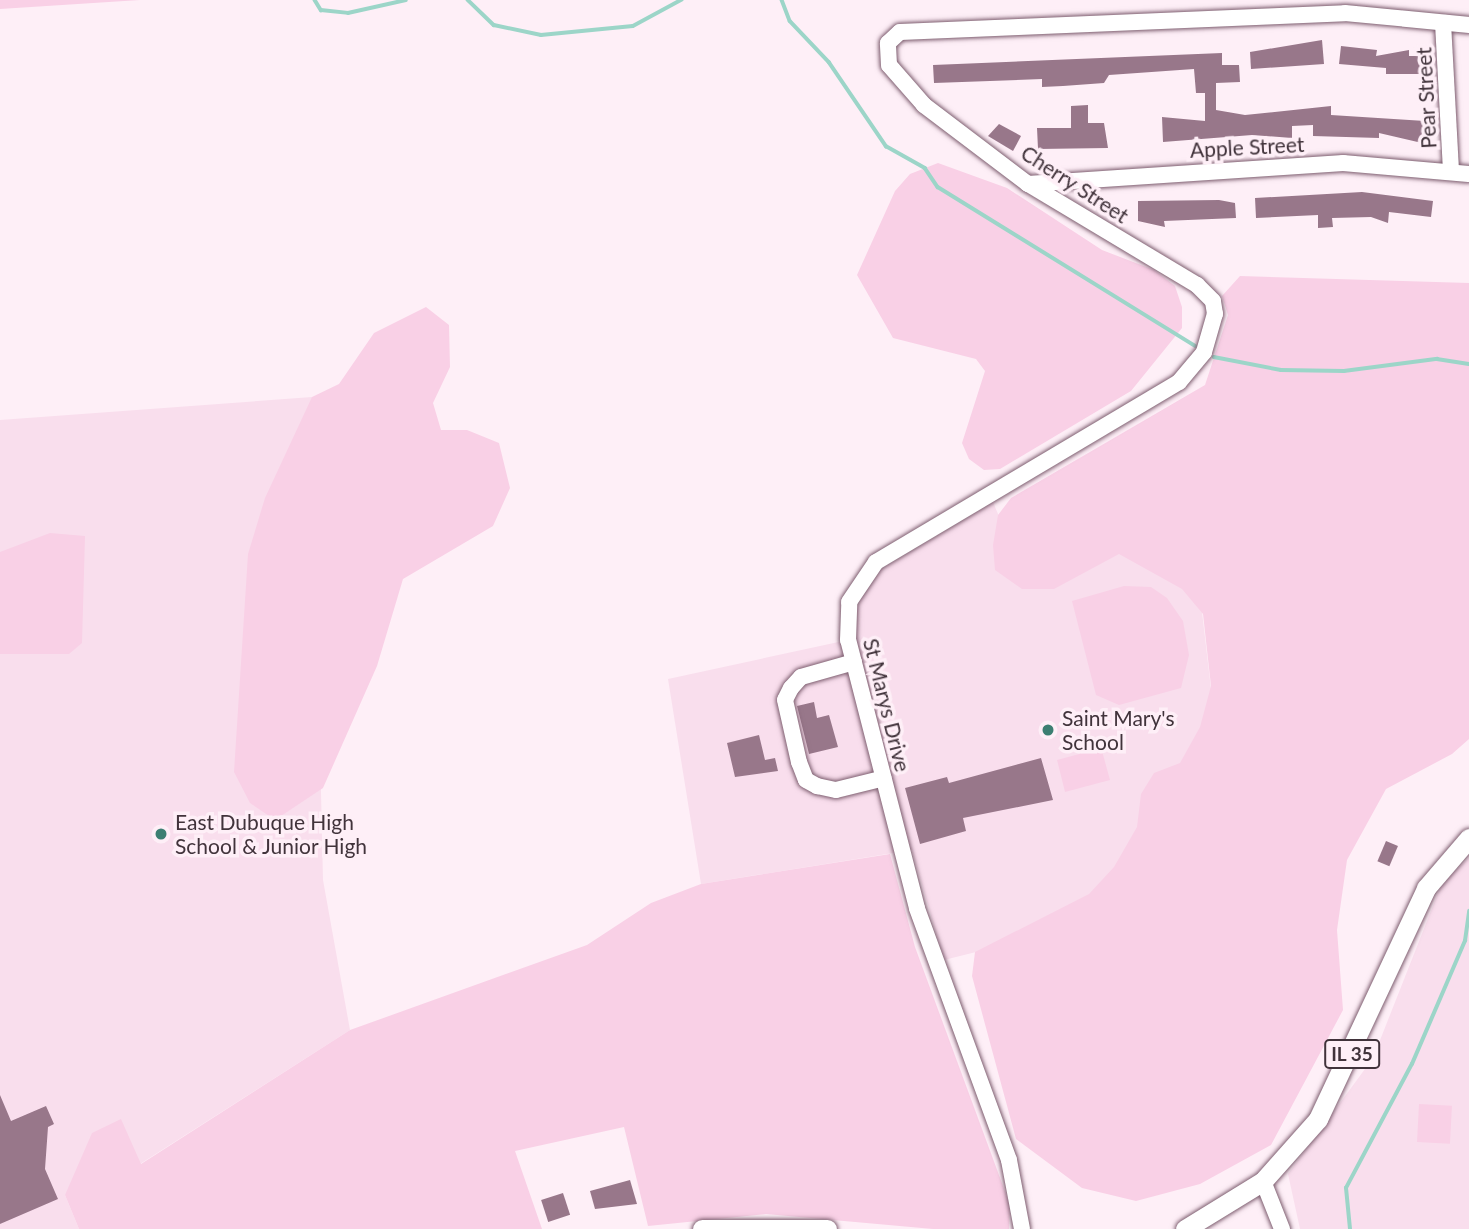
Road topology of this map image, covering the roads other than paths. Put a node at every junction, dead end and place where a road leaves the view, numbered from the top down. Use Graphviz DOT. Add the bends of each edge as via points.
graph roads {
  1 [pos="1443,23"];
  2 [pos="1469,26"];
  3 [pos="1451,172"];
  4 [pos="1469,174"];
  5 [pos="1028,184"];
  6 [pos="1199,359"];
  7 [pos="854,662"];
  8 [pos="884,778"];
  9 [pos="1469,838"];
  10 [pos="1263,1181"];
  11 [pos="702,1229"];
  12 [pos="827,1229"];
  13 [pos="1023,1229"];
  14 [pos="1185,1229"];
  15 [pos="1282,1229"];
  1 -- 2 [label="street"];
  1 -- 3 [label="street, Pear Street"];
  1 -- 5 [label="street, Cherry Street" via="1345,13 900,32 887,47 889,65 924,105"];
  3 -- 4 [label="street, Apple Street"];
  3 -- 5 [label="street, Apple Street" via="1326,163"];
  5 -- 6 [label="street, Cherry Street" via="1207,294 1215,327"];
  6 -- 7 [label="street, St Marys Drive" via="1163,394 876,562 849,602 847,634"];
  7 -- 8 [label="street, St Marys Drive"];
  7 -- 8 [label="street" via="801,677 791,688 785,701 799,762 806,780 835,790"];
  8 -- 13 [label="street, St Marys Drive" via="936,967 1009,1160"];
  9 -- 10 [label="main road, IL 35" via="1426,888 1326,1106"];
  10 -- 14 [label="main road, IL 35"];
  10 -- 15 [label="street"];
  11 -- 12 [label="main road"];
}
